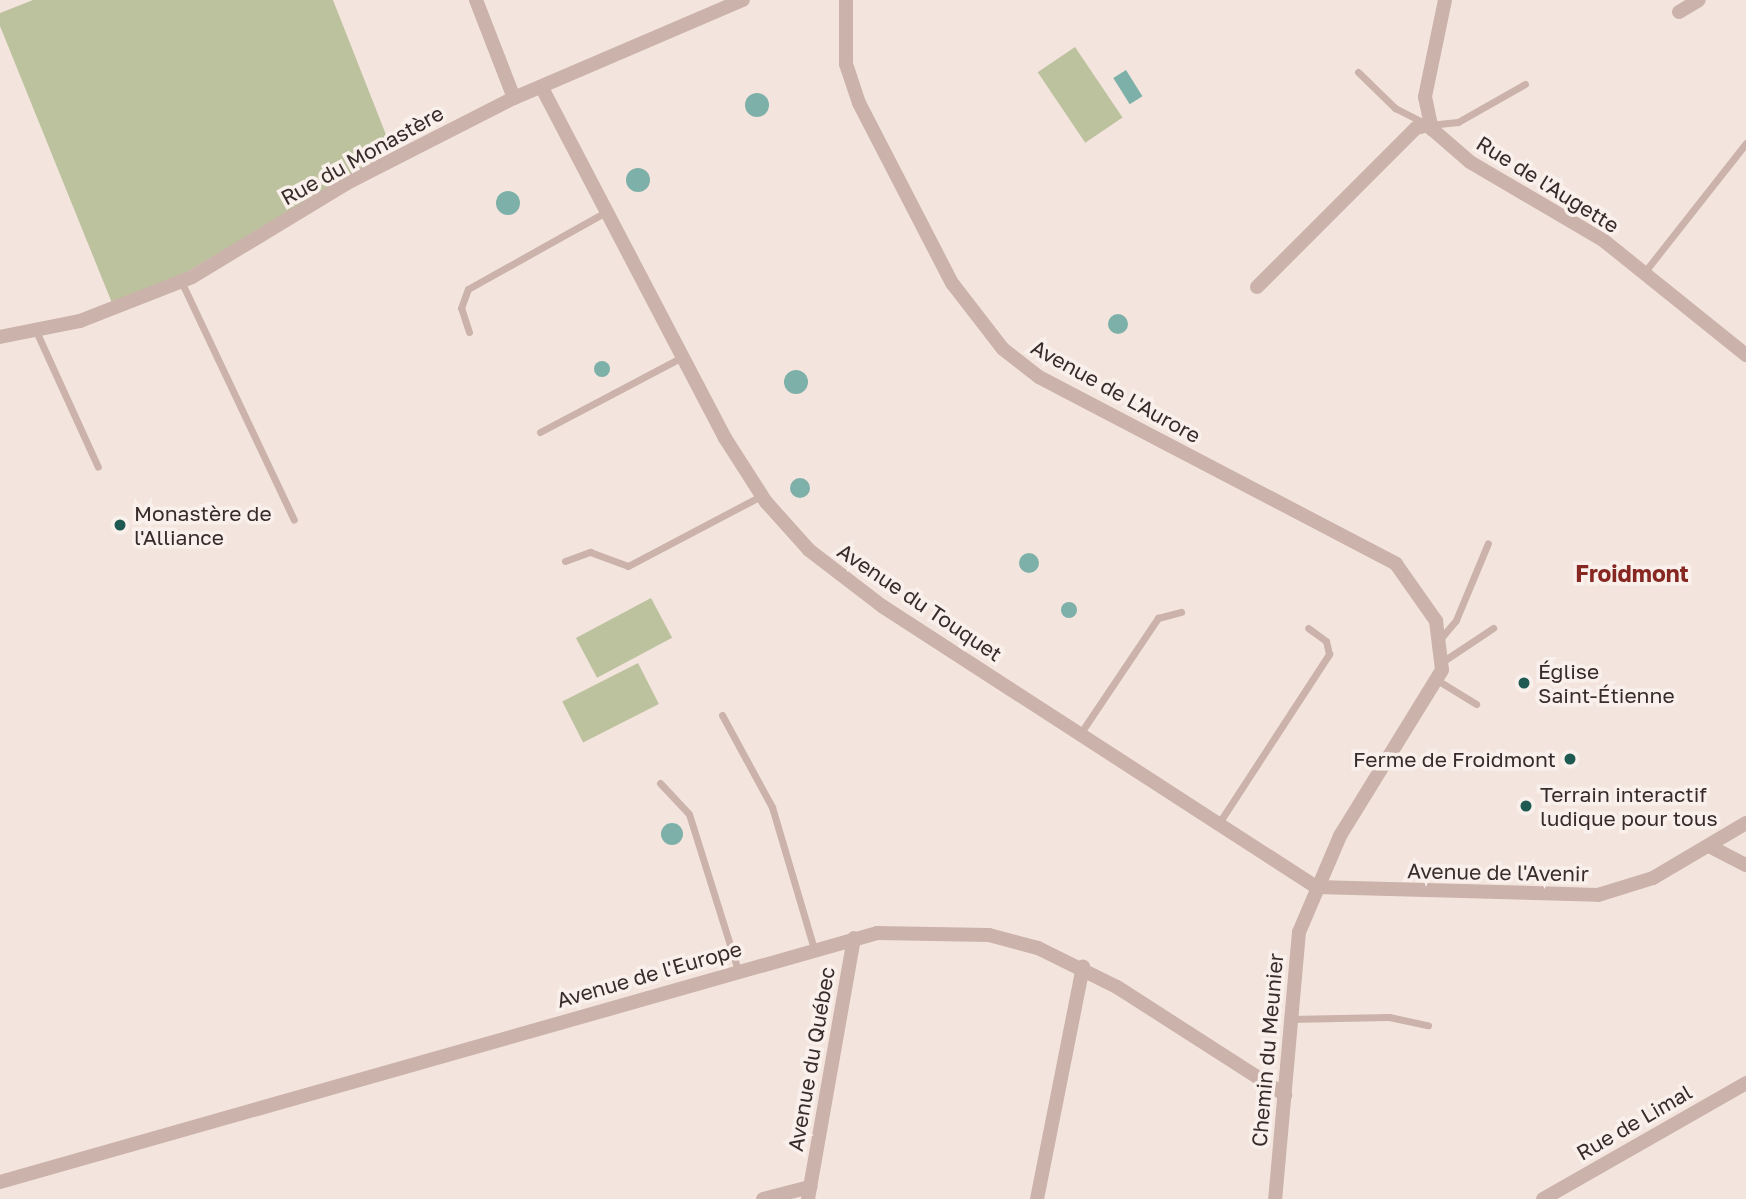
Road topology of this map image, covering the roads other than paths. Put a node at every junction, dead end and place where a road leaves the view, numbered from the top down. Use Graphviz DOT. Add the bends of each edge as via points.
graph roads {
  1 [pos="477,0"];
  2 [pos="743,0"];
  3 [pos="846,0"];
  4 [pos="1445,0"];
  5 [pos="1699,0"];
  6 [pos="1679,12"];
  7 [pos="1358,72"];
  8 [pos="1525,83"];
  9 [pos="542,88"];
  10 [pos="514,98"];
  11 [pos="1429,125"];
  12 [pos="1746,143"];
  13 [pos="607,211"];
  14 [pos="1643,274"];
  15 [pos="181,281"];
  16 [pos="1257,287"];
  17 [pos="36,331"];
  18 [pos="469,332"];
  19 [pos="0,337"];
  20 [pos="1746,355"];
  21 [pos="683,357"];
  22 [pos="540,432"];
  23 [pos="99,467"];
  24 [pos="761,496"];
  25 [pos="294,520"];
  26 [pos="1488,543"];
  27 [pos="565,561"];
  28 [pos="1181,612"];
  29 [pos="1308,628"];
  30 [pos="1493,628"];
  31 [pos="1443,649"];
  32 [pos="1437,680"];
  33 [pos="1476,704"];
  34 [pos="722,715"];
  35 [pos="1080,734"];
  36 [pos="660,783"];
  37 [pos="1746,823"];
  38 [pos="1219,824"];
  39 [pos="1709,846"];
  40 [pos="1746,864"];
  41 [pos="1316,887"];
  42 [pos="853,938"];
  43 [pos="814,948"];
  44 [pos="1083,967"];
  45 [pos="738,970"];
  46 [pos="1290,1019"];
  47 [pos="1428,1026"];
  48 [pos="1746,1083"];
  49 [pos="1285,1095"];
  50 [pos="0,1182"];
  51 [pos="809,1193"];
  52 [pos="763,1199"];
  53 [pos="1037,1199"];
  54 [pos="1275,1199"];
  55 [pos="1543,1199"];
  1 -- 10 [label="street"];
  2 -- 9 [label="street, Rue du Monastère"];
  3 -- 31 [label="street, Avenue de L'Aurore" via="844,54 859,103 939,261 987,333 1039,377 1396,564 1425,599"];
  4 -- 11 [label="street" via="1425,97"];
  5 -- 6 [label="street"];
  7 -- 11 [label="lane" via="1395,108"];
  8 -- 11 [label="lane" via="1458,122"];
  9 -- 10 [label="street, Rue du Monastère"];
  9 -- 13 [label="street, Avenue du Touquet"];
  10 -- 15 [label="street, Rue du Monastère" via="347,183"];
  11 -- 14 [label="street, Rue de l'Augette" via="1470,162 1603,240"];
  11 -- 16 [label="street" via="1416,128"];
  12 -- 14 [label="lane"];
  13 -- 18 [label="lane" via="468,289 461,308"];
  13 -- 21 [label="street, Avenue du Touquet"];
  14 -- 20 [label="street, Rue de l'Augette"];
  15 -- 17 [label="street, Rue du Monastère" via="80,321"];
  15 -- 25 [label="lane"];
  17 -- 19 [label="street, Rue du Monastère"];
  17 -- 23 [label="lane"];
  21 -- 22 [label="lane"];
  21 -- 24 [label="street, Avenue du Touquet"];
  24 -- 27 [label="lane" via="628,566 590,552"];
  24 -- 35 [label="street, Avenue du Touquet" via="842,578"];
  26 -- 31 [label="lane"];
  28 -- 35 [label="lane" via="1158,618"];
  29 -- 38 [label="lane" via="1326,640 1329,654"];
  30 -- 31 [label="lane"];
  31 -- 32 [label="street, Chemin du Meunier"];
  32 -- 33 [label="lane"];
  32 -- 41 [label="street, Chemin du Meunier" via="1340,836"];
  34 -- 43 [label="lane" via="772,807"];
  35 -- 38 [label="street, Avenue du Touquet"];
  36 -- 45 [label="lane" via="689,814"];
  37 -- 39 [label="street, Avenue de l'Avenir"];
  38 -- 41 [label="street, Avenue du Touquet"];
  39 -- 40 [label="street"];
  39 -- 41 [label="street, Avenue de l'Avenir" via="1637,885 1578,898"];
  41 -- 46 [label="street, Chemin du Meunier" via="1299,932"];
  42 -- 43 [label="street, Avenue de l'Europe"];
  42 -- 44 [label="street, Avenue de l'Europe" via="934,931 989,935"];
  42 -- 51 [label="street, Avenue du Québec"];
  43 -- 45 [label="street, Avenue de l'Europe"];
  44 -- 49 [label="street, Avenue de l'Europe"];
  44 -- 53 [label="street"];
  45 -- 50 [label="street, Avenue de l'Europe"];
  46 -- 47 [label="lane" via="1389,1017"];
  46 -- 49 [label="street, Chemin du Meunier"];
  48 -- 55 [label="street, Rue de Limal"];
  49 -- 54 [label="street, Chemin du Meunier"];
  51 -- 52 [label="street, Avenue du Québec"];
}
